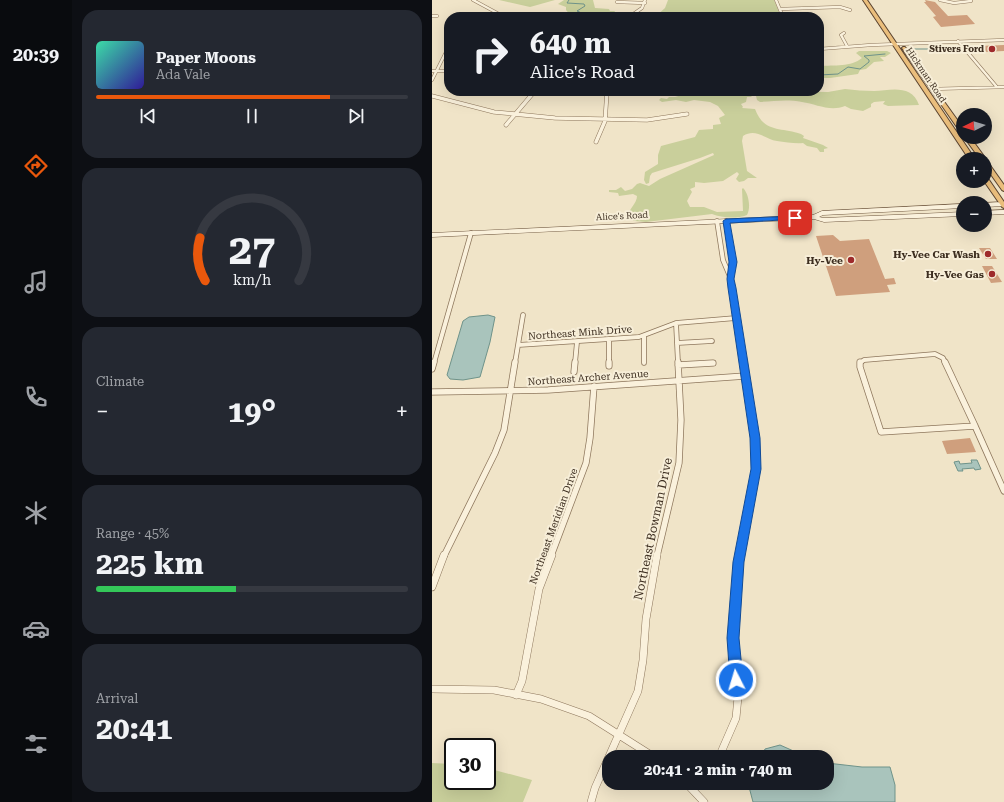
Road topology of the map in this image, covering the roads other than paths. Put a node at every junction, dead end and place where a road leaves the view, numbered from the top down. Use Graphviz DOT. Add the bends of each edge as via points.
graph roads {
  1 [pos="473,0"];
  2 [pos="776,0"];
  3 [pos="865,0"];
  4 [pos="870,0"];
  5 [pos="940,0"];
  6 [pos="645,1"];
  7 [pos="971,1"];
  8 [pos="617,2"];
  9 [pos="780,9"];
  10 [pos="850,10"];
  11 [pos="495,12"];
  12 [pos="638,12"];
  13 [pos="781,12"];
  14 [pos="432,16"];
  15 [pos="437,16"];
  16 [pos="844,33"];
  17 [pos="1004,39"];
  18 [pos="958,41"];
  19 [pos="897,43"];
  20 [pos="846,45"];
  21 [pos="824,46"];
  22 [pos="824,48"];
  23 [pos="444,56"];
  24 [pos="908,65"];
  25 [pos="432,71"];
  26 [pos="437,71"];
  27 [pos="444,71"];
  28 [pos="432,80"];
  29 [pos="996,86"];
  30 [pos="1004,86"];
  31 [pos="925,89"];
  32 [pos="935,89"];
  33 [pos="432,96"];
  34 [pos="530,96"];
  35 [pos="607,96"];
  36 [pos="514,114"];
  37 [pos="687,114"];
  38 [pos="949,114"];
  39 [pos="605,119"];
  40 [pos="956,123"];
  41 [pos="506,125"];
  42 [pos="596,142"];
  43 [pos="967,152"];
  44 [pos="992,172"];
  45 [pos="992,188"];
  46 [pos="1004,189"];
  47 [pos="992,205"];
  48 [pos="1004,205"];
  49 [pos="956,206"];
  50 [pos="1004,212"];
  51 [pos="992,213"];
  52 [pos="956,214"];
  53 [pos="814,217"];
  54 [pos="717,221"];
  55 [pos="726,221"];
  56 [pos="471,233"];
  57 [pos="432,235"];
  58 [pos="731,279"];
  59 [pos="523,315"];
  60 [pos="736,318"];
  61 [pos="676,323"];
  62 [pos="644,336"];
  63 [pos="610,340"];
  64 [pos="712,341"];
  65 [pos="576,342"];
  66 [pos="677,343"];
  67 [pos="518,345"];
  68 [pos="644,363"];
  69 [pos="713,363"];
  70 [pos="678,365"];
  71 [pos="609,366"];
  72 [pos="432,369"];
  73 [pos="574,372"];
  74 [pos="745,376"];
  75 [pos="679,380"];
  76 [pos="594,386"];
  77 [pos="510,391"];
  78 [pos="432,392"];
  79 [pos="975,426"];
  80 [pos="1004,491"];
  81 [pos="432,587"];
  82 [pos="736,680"];
  83 [pos="750,680"];
  84 [pos="432,688"];
  85 [pos="516,695"];
  86 [pos="618,734"];
  87 [pos="643,750"];
  88 [pos="722,750"];
  89 [pos="696,790"];
  90 [pos="591,802"];
  91 [pos="704,802"];
  1 -- 11 [label="street"];
  2 -- 9 [label="street"];
  3 -- 19 [label="highway, Hickman Road"];
  4 -- 19 [label="highway, Hickman Road"];
  5 -- 7 [label="street" via="954,3"];
  6 -- 8 [label="street"];
  6 -- 12 [label="street"];
  9 -- 10 [label="street" via="840,7"];
  9 -- 13 [label="street"];
  14 -- 15 [label="street"];
  16 -- 20 [label="street" via="841,35"];
  17 -- 18 [label="street"];
  18 -- 19 [label="street"];
  18 -- 29 [label="street"];
  19 -- 20 [label="street"];
  19 -- 24 [label="highway, Hickman Road"];
  19 -- 32 [label="highway, Hickman Road"];
  20 -- 21 [label="street"];
  20 -- 22 [label="street"];
  23 -- 26 [label="street"];
  24 -- 31 [label="highway, Hickman Road"];
  24 -- 32 [label="highway" via="926,87"];
  25 -- 26 [label="street"];
  26 -- 27 [label="street"];
  26 -- 28 [label="street"];
  29 -- 30 [label="street"];
  29 -- 32 [label="street"];
  30 -- 32 [label="street"];
  31 -- 38 [label="highway" via="943,111"];
  31 -- 43 [label="highway, Hickman Road"];
  32 -- 38 [label="highway, Hickman Road"];
  33 -- 36 [label="street" via="494,112"];
  34 -- 36 [label="street"];
  35 -- 39 [label="street"];
  36 -- 39 [label="street" via="567,119"];
  36 -- 41 [label="street"];
  37 -- 39 [label="street" via="660,119"];
  38 -- 40 [label="highway, Hickman Road"];
  39 -- 42 [label="street"];
  44 -- 46 [label="highway"];
  45 -- 48 [label="highway"];
  47 -- 48 [label="main road"];
  49 -- 53 [label="main road, Alice's Road" via="822,213"];
  50 -- 51 [label="main road"];
  52 -- 53 [label="main road, Alice's Road" via="824,220"];
  53 -- 55 [label="main road, Alice's Road"];
  54 -- 55 [label="main road, Alice's Road"];
  54 -- 56 [label="main road, Alice's Road"];
  54 -- 58 [label="street" via="723,260"];
  55 -- 58 [label="street" via="733,262"];
  56 -- 57 [label="main road, Alice's Road"];
  56 -- 72 [label="street"];
  58 -- 60 [label="street"];
  59 -- 67 [label="street"];
  60 -- 61 [label="street, Northeast Mink Drive"];
  60 -- 74 [label="street"];
  61 -- 62 [label="street, Northeast Mink Drive"];
  61 -- 66 [label="street, Northeast Bowman Drive"];
  62 -- 63 [label="street, Northeast Mink Drive"];
  62 -- 68 [label="street"];
  63 -- 65 [label="street, Northeast Mink Drive"];
  63 -- 71 [label="street"];
  64 -- 66 [label="street"];
  65 -- 67 [label="street, Northeast Mink Drive"];
  65 -- 73 [label="street"];
  66 -- 70 [label="street, Northeast Bowman Drive"];
  67 -- 77 [label="street"];
  69 -- 70 [label="street"];
  70 -- 75 [label="street, Northeast Bowman Drive"];
  74 -- 75 [label="street, Northeast Archer Avenue"];
  74 -- 82 [label="street" via="755,438 756,469 738,562 733,638"];
  75 -- 76 [label="street, Northeast Archer Avenue"];
  75 -- 86 [label="street, Northeast Bowman Drive" via="679,463 658,548 646,619 638,691"];
  76 -- 77 [label="street, Northeast Archer Avenue"];
  76 -- 85 [label="street, Northeast Meridian Drive" via="586,463 539,589 522,681"];
  77 -- 78 [label="street, Northeast Archer Avenue"];
  77 -- 81 [label="street" via="504,430 444,556"];
  79 -- 79 [label="street" via="939,355 860,362 881,432"];
  79 -- 80 [label="street"];
  82 -- 83 [label="street"];
  82 -- 88 [label="street" via="736,718"];
  84 -- 85 [label="street" via="494,690"];
  85 -- 86 [label="street" via="541,699 589,716"];
  86 -- 87 [label="street"];
  86 -- 90 [label="street, Northeast Bowman Drive"];
  89 -- 91 [label="street"];
}
